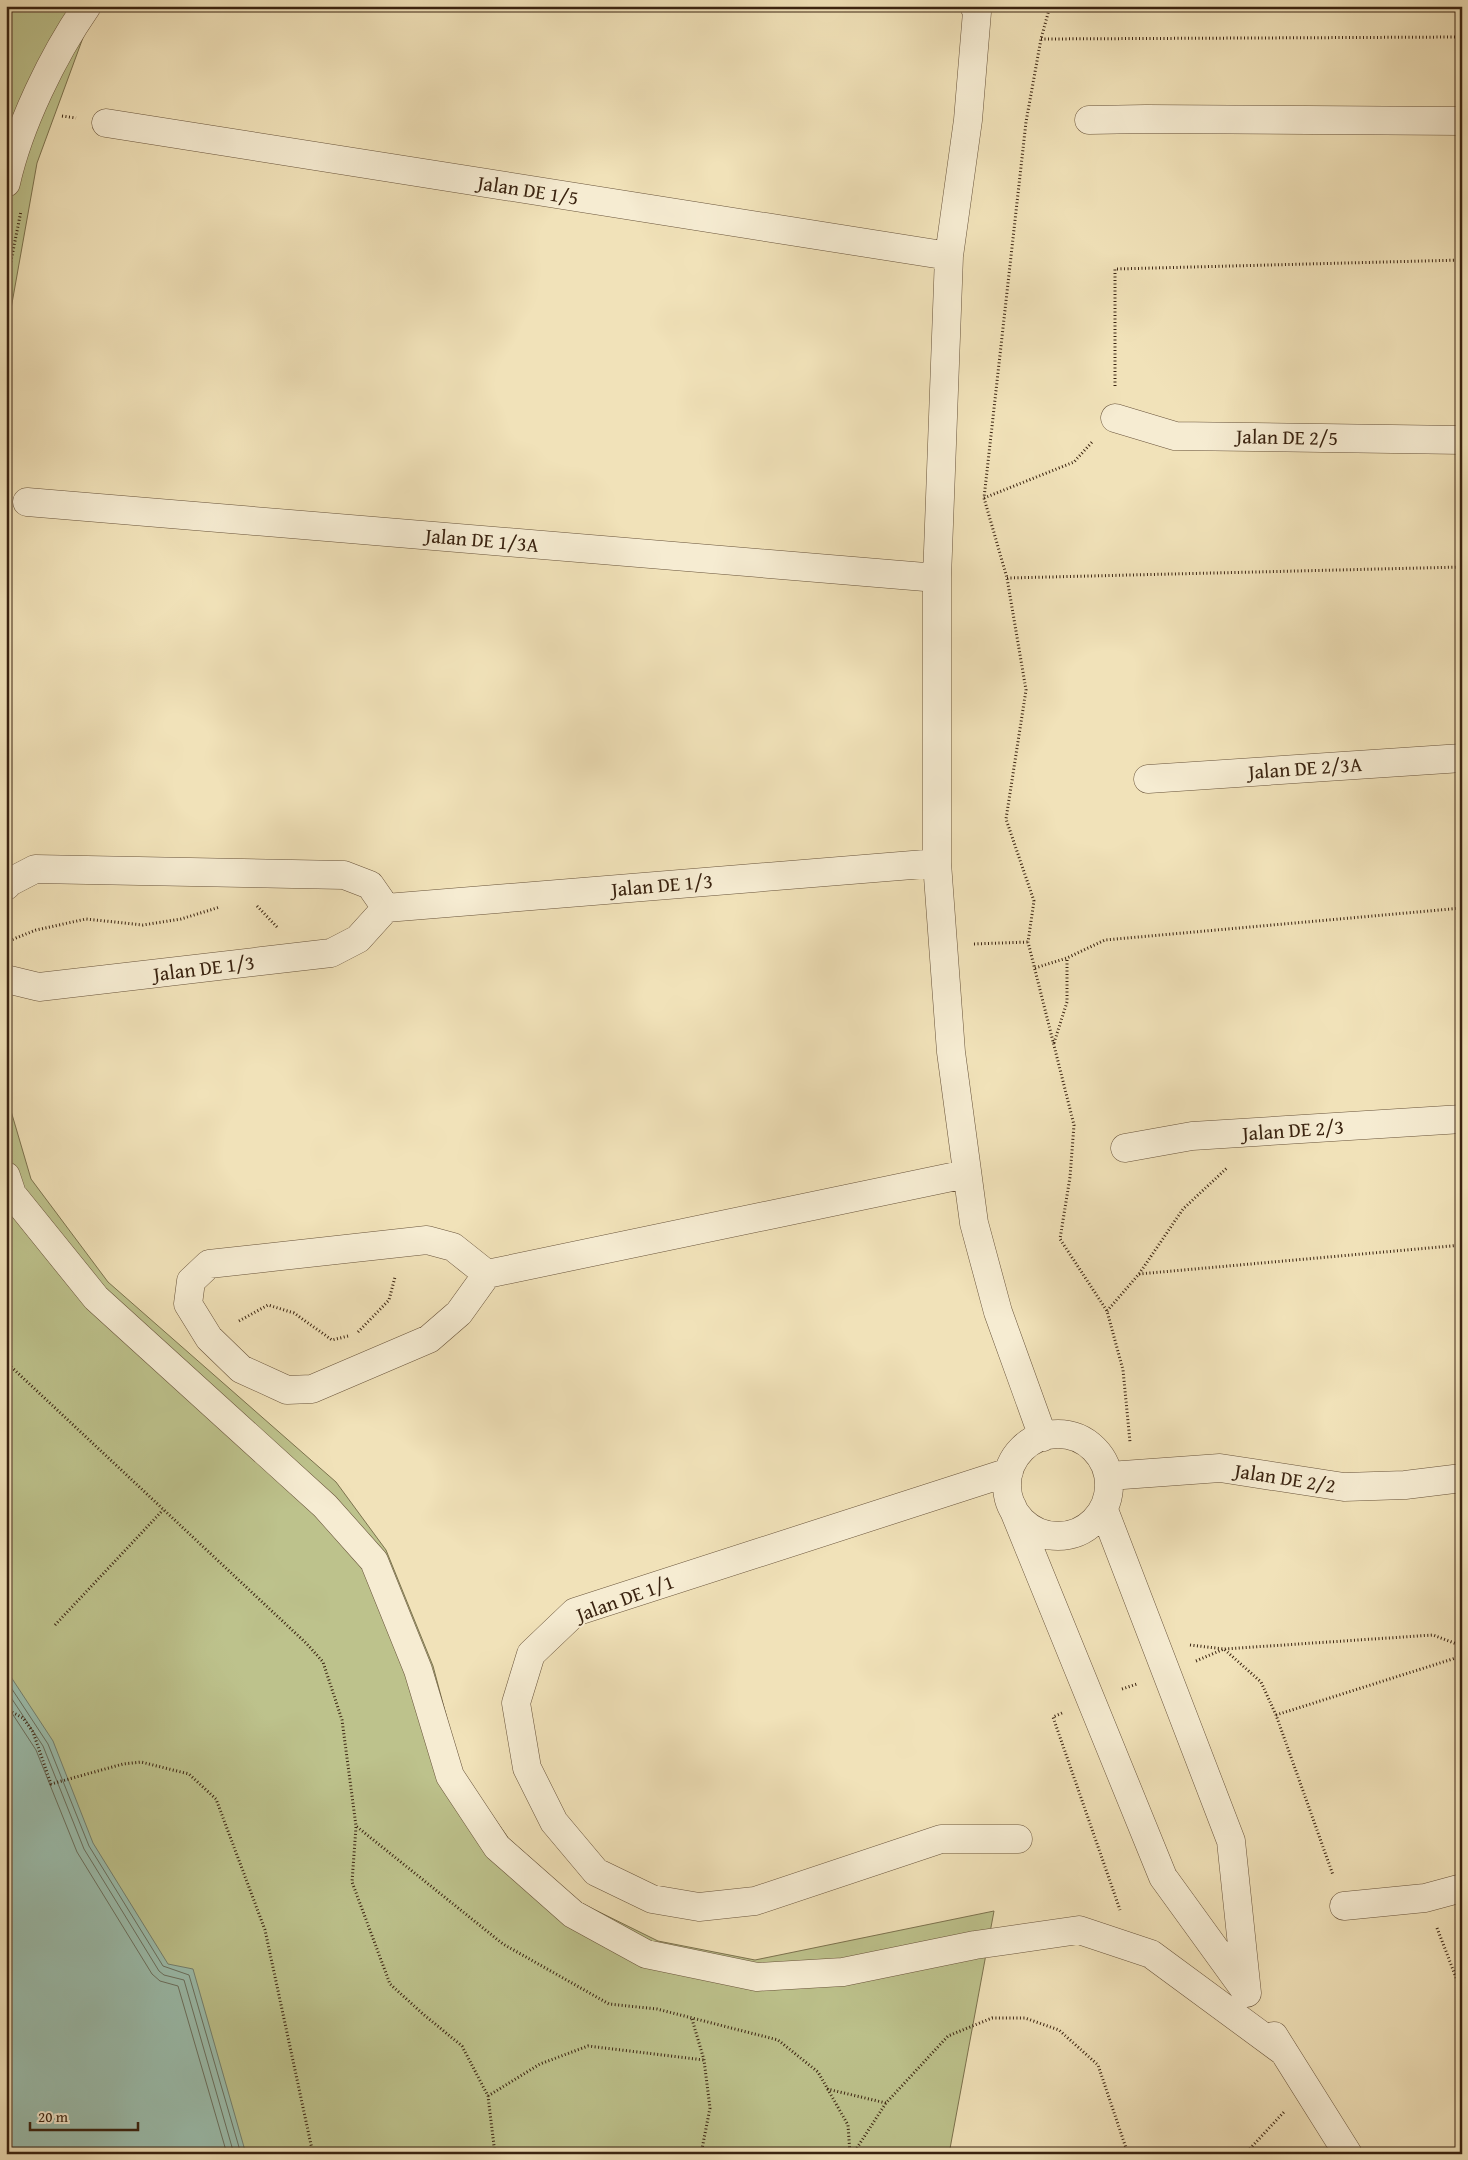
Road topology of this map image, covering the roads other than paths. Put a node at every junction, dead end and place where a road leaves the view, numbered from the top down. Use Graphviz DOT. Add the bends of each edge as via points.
graph roads {
  1 [pos="87,6"];
  2 [pos="974,6"];
  3 [pos="1089,120"];
  4 [pos="1462,121"];
  5 [pos="106,124"];
  6 [pos="6,183"];
  7 [pos="949,256"];
  8 [pos="1115,418"];
  9 [pos="1462,440"];
  10 [pos="27,502"];
  11 [pos="937,578"];
  12 [pos="1462,758"];
  13 [pos="1148,779"];
  14 [pos="938,863"];
  15 [pos="6,886"];
  16 [pos="386,908"];
  17 [pos="6,979"];
  18 [pos="1462,1119"];
  19 [pos="1125,1148"];
  20 [pos="966,1174"];
  21 [pos="6,1176"];
  22 [pos="487,1274"];
  23 [pos="1043,1437"];
  24 [pos="1009,1472"];
  25 [pos="1121,1475"];
  26 [pos="1462,1478"];
  27 [pos="1012,1506"];
  28 [pos="1104,1510"];
  29 [pos="1018,1840"];
  30 [pos="1462,1888"];
  31 [pos="1344,1906"];
  32 [pos="1247,1992"];
  33 [pos="1284,2052"];
  34 [pos="1348,2154"];
  1 -- 6 [label="street" via="72,28 28,114"];
  2 -- 7 [label="street" via="977,12 968,120"];
  3 -- 4 [label="street"];
  5 -- 7 [label="street, Jalan DE 1/5"];
  7 -- 11 [label="street"];
  8 -- 9 [label="street, Jalan DE 2/5" via="1175,436"];
  10 -- 11 [label="street, Jalan DE 1/3A"];
  11 -- 14 [label="street"];
  12 -- 13 [label="street, Jalan DE 2/3A"];
  14 -- 16 [label="street, Jalan DE 1/3"];
  14 -- 20 [label="street" via="952,1052"];
  15 -- 16 [label="street" via="35,869 344,875 370,885"];
  16 -- 17 [label="street, Jalan DE 1/3" via="358,939 331,953 39,987"];
  18 -- 19 [label="street, Jalan DE 2/3" via="1192,1136"];
  20 -- 22 [label="street"];
  20 -- 23 [label="street" via="974,1223 998,1312"];
  21 -- 33 [label="street" via="12,1194 96,1298 326,1506 374,1561 418,1670 450,1776 497,1847 573,1914 646,1954 757,1976 844,1972 975,1945 1079,1930 1151,1954"];
  22 -- 22 [label="street" via="453,1247 427,1240 404,1242 208,1264 191,1281 188,1304 209,1338 241,1369 287,1390 312,1389 429,1339 459,1313"];
  23 -- 24 [label="street" via="1028,1444 1016,1457"];
  23 -- 25 [label="street" via="1060,1434 1077,1438"];
  24 -- 27 [label="street"];
  24 -- 29 [label="street, Jalan DE 1/1" via="575,1612 531,1654 516,1703 527,1768 554,1822 596,1872 652,1900 699,1907 755,1901 941,1839"];
  25 -- 26 [label="street, Jalan DE 2/2" via="1220,1468 1344,1487 1405,1485"];
  25 -- 28 [label="street" via="1109,1493"];
  27 -- 28 [label="street" via="1020,1520 1034,1530 1064,1536 1080,1532"];
  27 -- 32 [label="street" via="1163,1877"];
  28 -- 32 [label="street" via="1231,1840"];
  30 -- 31 [label="street" via="1425,1898"];
  32 -- 33 [label="street"];
  33 -- 34 [label="street"];
}
